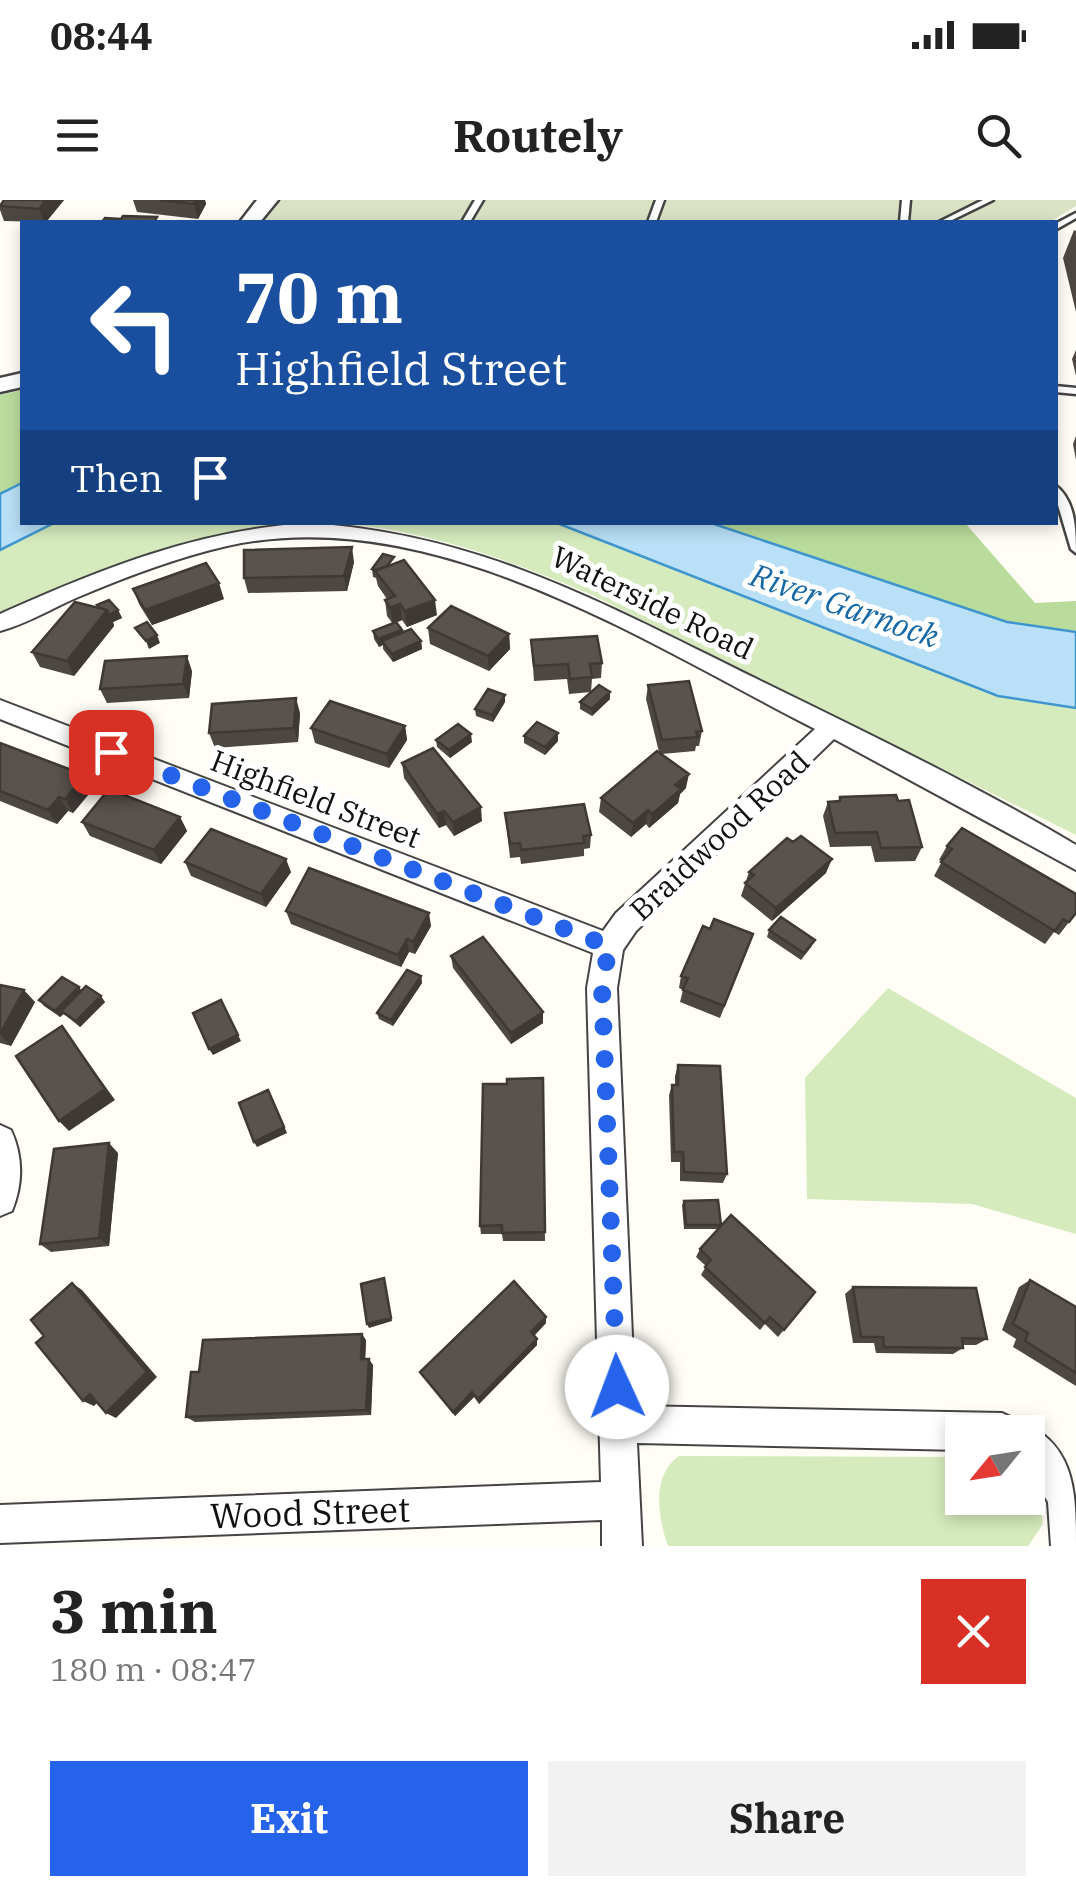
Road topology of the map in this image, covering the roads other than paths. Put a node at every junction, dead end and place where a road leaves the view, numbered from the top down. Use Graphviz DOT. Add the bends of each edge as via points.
graph roads {
  1 [pos="268,200"];
  2 [pos="989,200"];
  3 [pos="252,220"];
  4 [pos="947,220"];
  5 [pos="1058,492"];
  6 [pos="1076,549"];
  7 [pos="0,623"];
  8 [pos="0,709"];
  9 [pos="830,725"];
  10 [pos="1076,858"];
  11 [pos="609,946"];
  12 [pos="0,1141"];
  13 [pos="0,1198"];
  14 [pos="618,1424"];
  15 [pos="945,1431"];
  16 [pos="1045,1459"];
  17 [pos="620,1500"];
  18 [pos="0,1524"];
  19 [pos="622,1546"];
  20 [pos="1071,1546"];
  1 -- 3 [label="street"];
  2 -- 4 [label="lane"];
  5 -- 6 [label="lane"];
  7 -- 9 [label="street, Waterside Road" via="216,544 308,530 384,537 467,555 553,588"];
  8 -- 11 [label="street, Highfield Street"];
  9 -- 10 [label="street, Waterside Road"];
  9 -- 11 [label="street, Braidwood Road" via="648,899"];
  11 -- 14 [label="street, Braidwood Road" via="602,988"];
  12 -- 13 [label="street"];
  14 -- 15 [label="street"];
  14 -- 17 [label="street, Braidwood Road"];
  16 -- 20 [label="street" via="1075,1514"];
  17 -- 18 [label="street, Wood Street"];
  17 -- 19 [label="street, Braidwood Road"];
}
